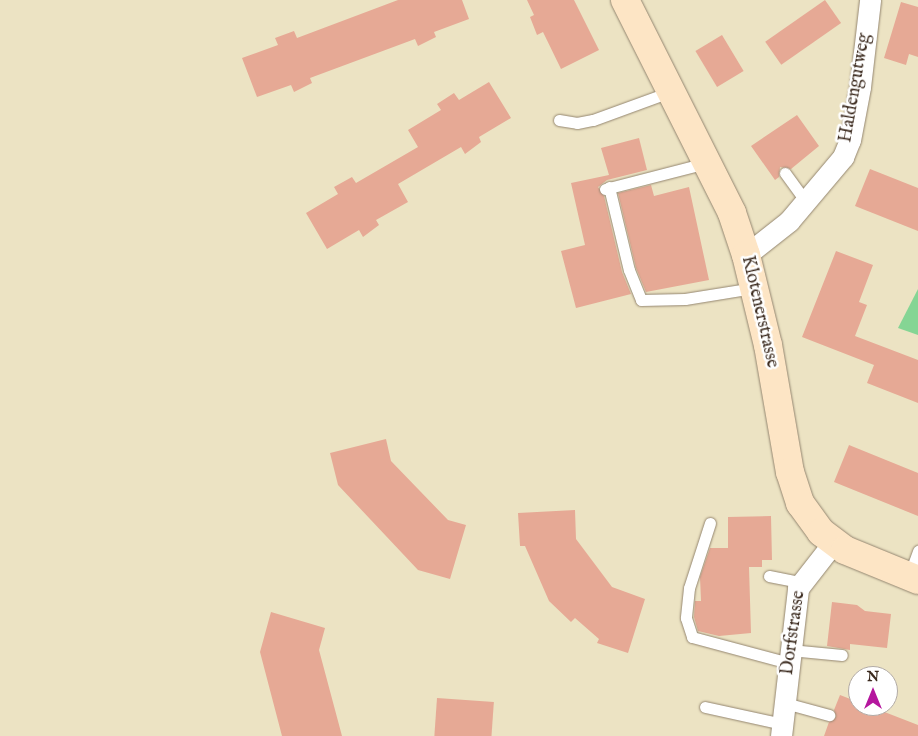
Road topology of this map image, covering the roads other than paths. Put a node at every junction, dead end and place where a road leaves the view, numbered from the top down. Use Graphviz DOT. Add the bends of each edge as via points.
graph roads {
  1 [pos="625,0"];
  2 [pos="870,0"];
  3 [pos="670,92"];
  4 [pos="559,120"];
  5 [pos="706,163"];
  6 [pos="785,173"];
  7 [pos="806,202"];
  8 [pos="746,255"];
  9 [pos="754,288"];
  10 [pos="710,523"];
  11 [pos="834,542"];
  12 [pos="915,569"];
  13 [pos="769,576"];
  14 [pos="801,582"];
  15 [pos="842,655"];
  16 [pos="790,656"];
  17 [pos="784,703"];
  18 [pos="705,707"];
  19 [pos="829,715"];
  20 [pos="781,730"];
  1 -- 3 [label="street, Klotenerstrasse"];
  2 -- 7 [label="street, Haldengutweg" via="850,140 843,157"];
  3 -- 4 [label="lane" via="593,120 577,123"];
  3 -- 5 [label="street, Klotenerstrasse"];
  5 -- 8 [label="street, Klotenerstrasse" via="732,213"];
  5 -- 9 [label="lane" via="607,188 629,270 641,300 685,299"];
  6 -- 7 [label="lane"];
  7 -- 8 [label="street, Haldengutweg" via="779,230"];
  8 -- 9 [label="street, Klotenerstrasse"];
  9 -- 11 [label="street, Klotenerstrasse" via="796,495 811,520"];
  10 -- 16 [label="lane" via="689,588 686,618 692,637"];
  11 -- 12 [label="street, Klotenerstrasse"];
  11 -- 14 [label="street, Dorfstrasse"];
  13 -- 14 [label="lane"];
  14 -- 16 [label="street, Dorfstrasse"];
  15 -- 16 [label="lane"];
  16 -- 17 [label="street, Dorfstrasse"];
  17 -- 19 [label="lane"];
  17 -- 20 [label="street, Dorfstrasse"];
  18 -- 20 [label="lane"];
}
